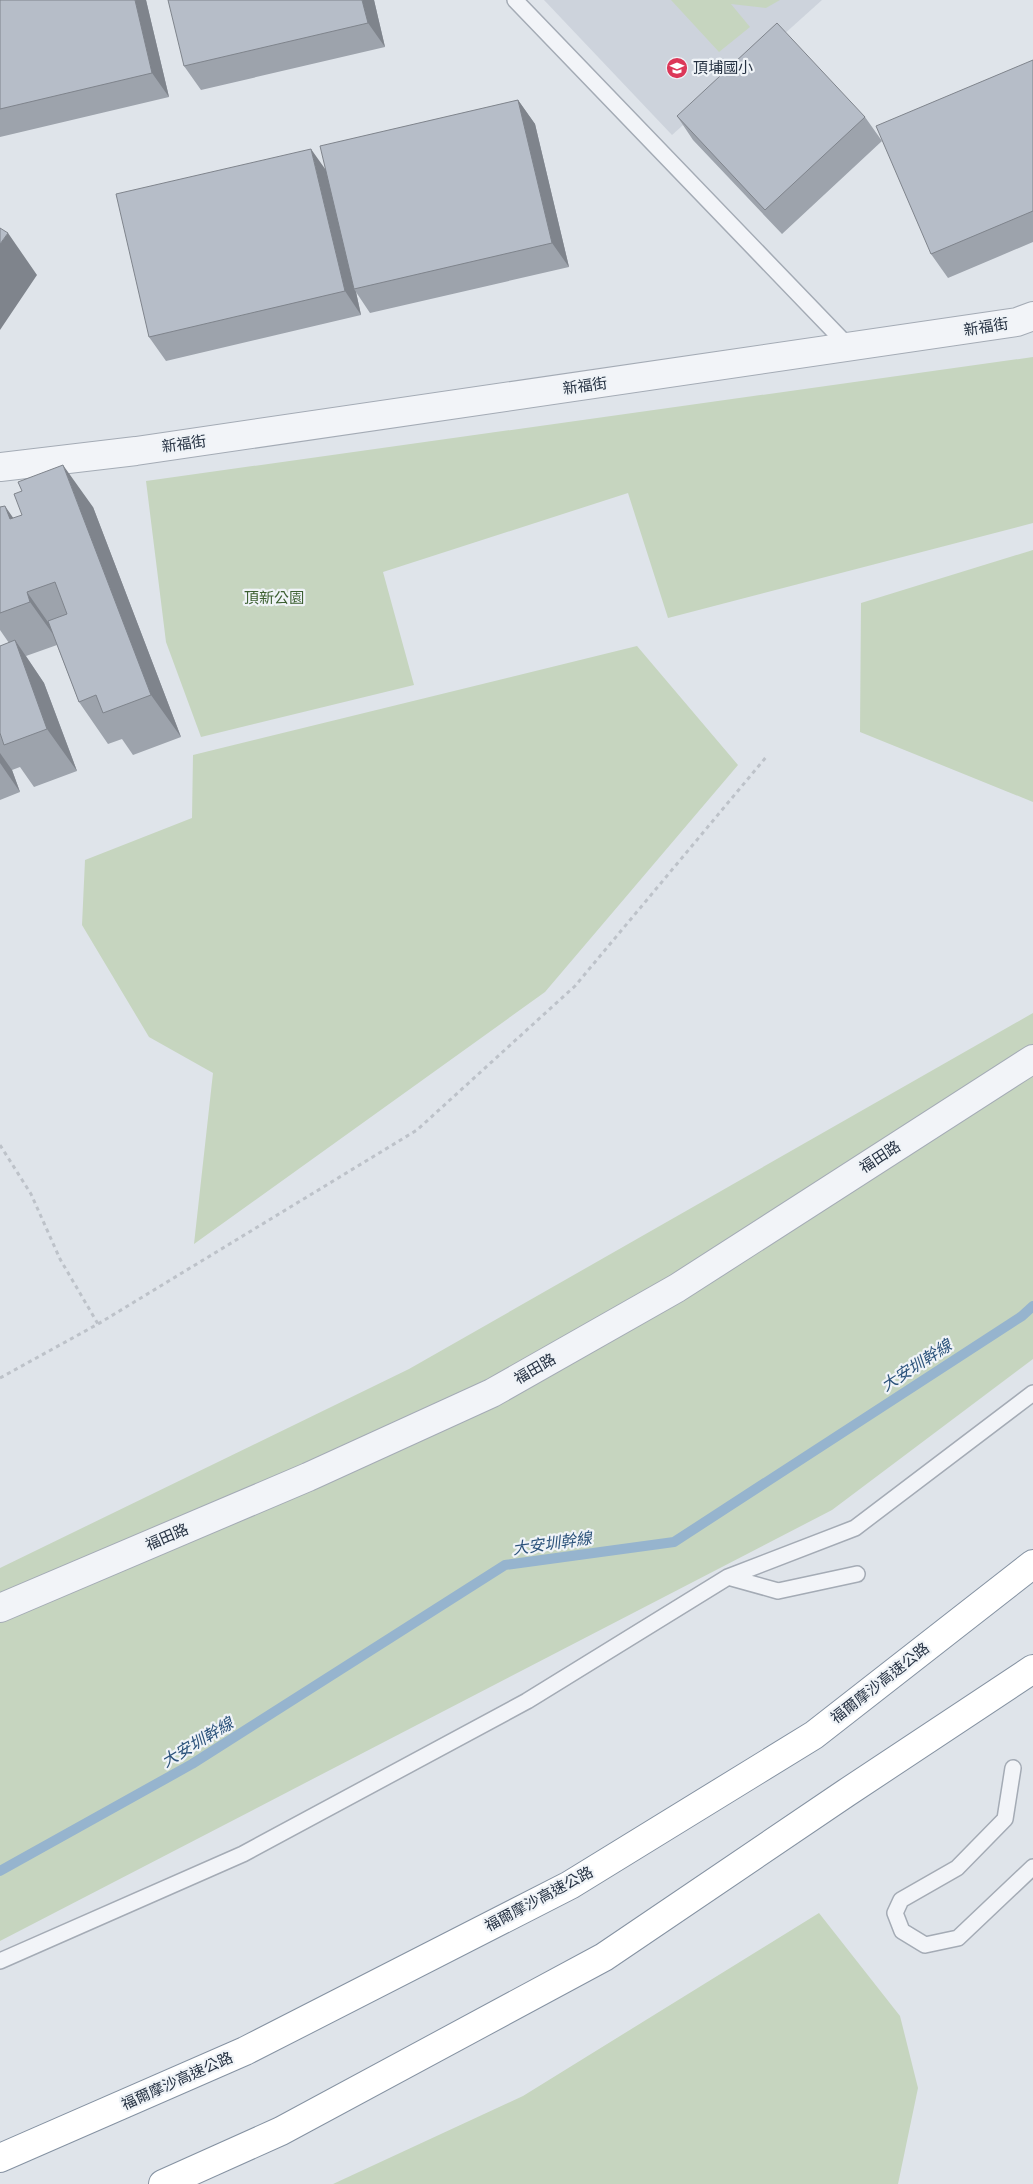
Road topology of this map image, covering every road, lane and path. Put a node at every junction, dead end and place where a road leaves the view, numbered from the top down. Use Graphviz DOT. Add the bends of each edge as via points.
graph roads {
  1 [pos="515,0"];
  2 [pos="1033,316"];
  3 [pos="850,348"];
  4 [pos="0,467"];
  5 [pos="767,756"];
  6 [pos="1033,1059"];
  7 [pos="0,1146"];
  8 [pos="98,1324"];
  9 [pos="0,1378"];
  10 [pos="1033,1393"];
  11 [pos="1033,1564"];
  12 [pos="857,1574"];
  13 [pos="728,1577"];
  14 [pos="0,1608"];
  15 [pos="1033,1669"];
  16 [pos="1013,1768"];
  17 [pos="1033,1867"];
  18 [pos="0,1961"];
  19 [pos="0,2158"];
  20 [pos="163,2184"];
  1 -- 3 [label="lane"];
  2 -- 3 [label="street, 新福街" via="1017,322"];
  3 -- 4 [label="street, 新福街" via="136,451"];
  5 -- 8 [label="path" via="575,986 417,1130"];
  6 -- 14 [label="street, 福田路" via="676,1288 492,1393 308,1477"];
  7 -- 8 [label="path" via="31,1194 60,1259"];
  8 -- 9 [label="path"];
  10 -- 13 [label="lane" via="855,1528"];
  11 -- 19 [label="highway, 福爾摩沙高速公路" via="814,1735 570,1885 245,2051"];
  12 -- 13 [label="lane" via="778,1591"];
  13 -- 18 [label="lane" via="527,1701 243,1854"];
  15 -- 20 [label="highway" via="604,1957 281,2131"];
  16 -- 17 [label="lane" via="1005,1819 957,1868 901,1900 895,1913 902,1931 925,1945 958,1938"];
}
